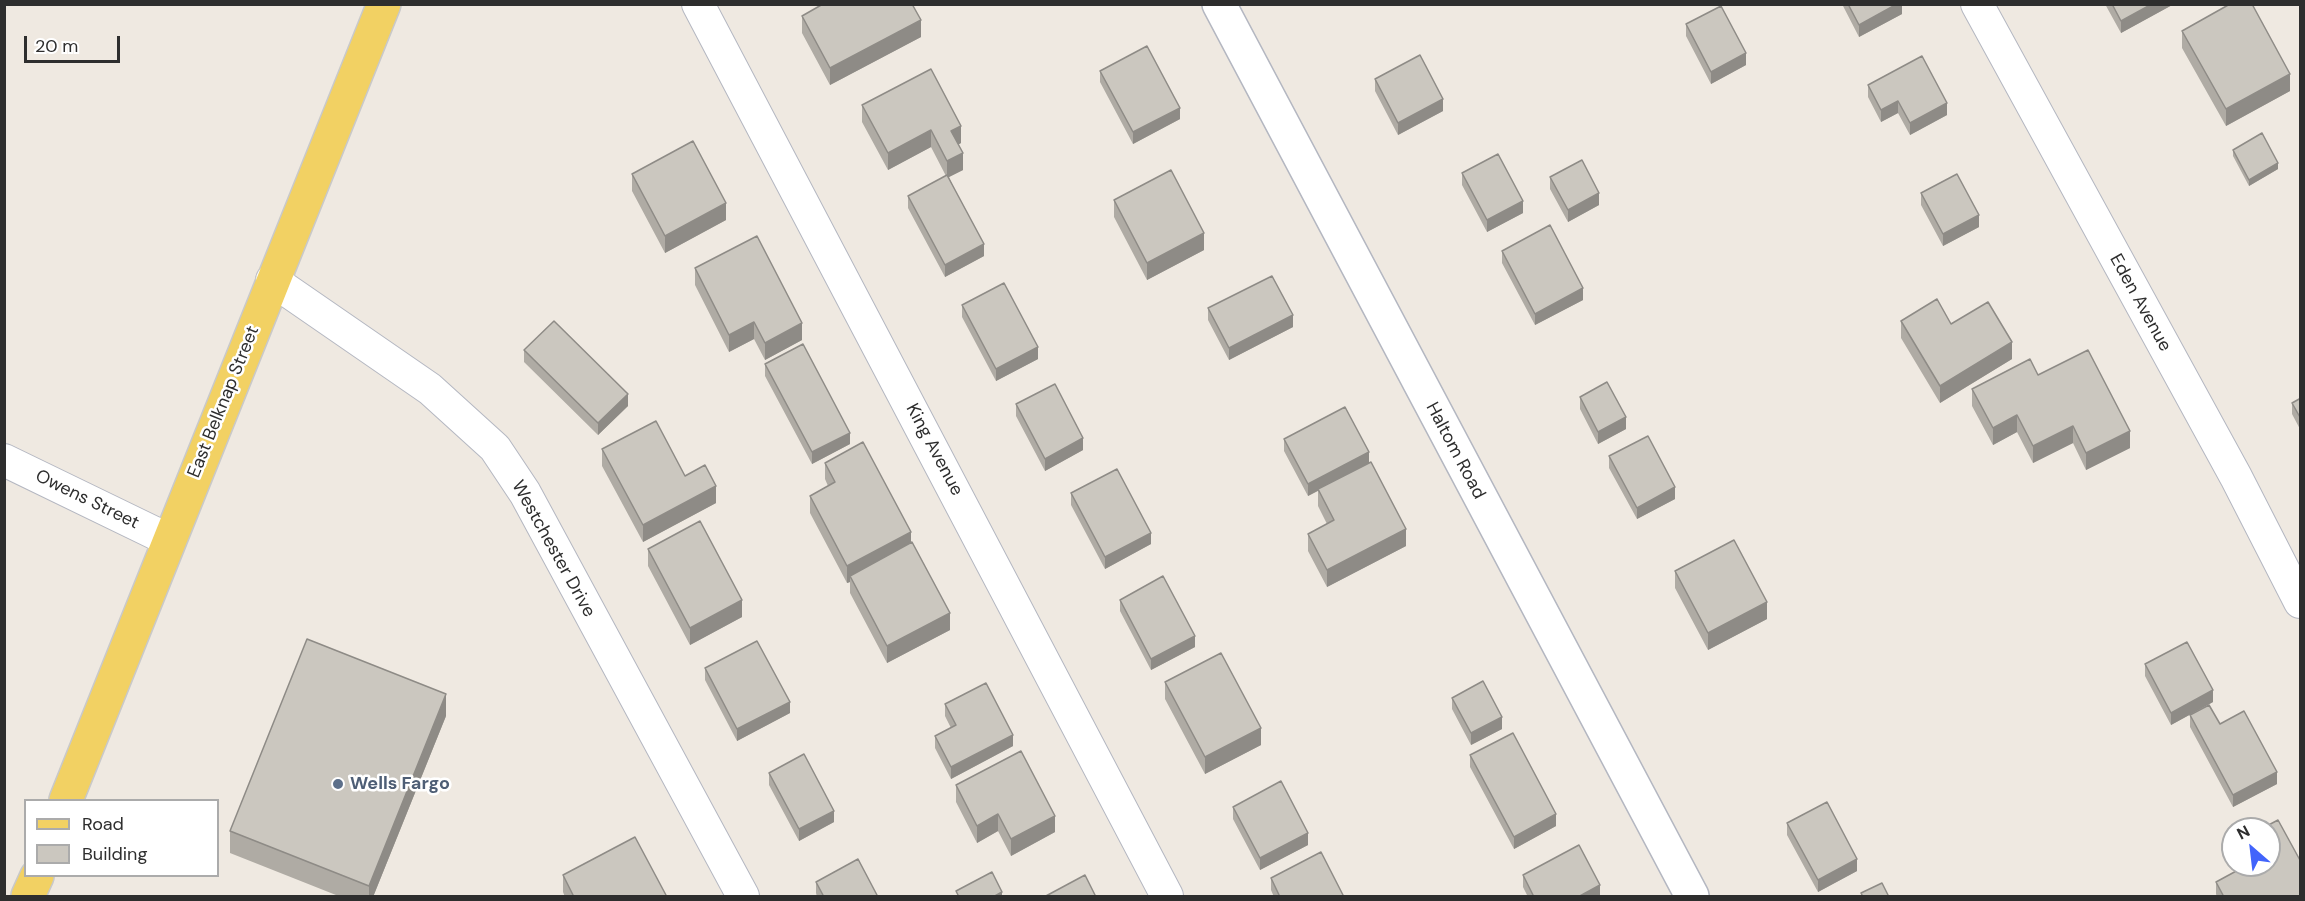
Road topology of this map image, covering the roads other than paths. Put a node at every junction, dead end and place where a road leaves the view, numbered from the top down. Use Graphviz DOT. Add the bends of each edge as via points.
graph roads {
  1 [pos="384,4"];
  2 [pos="698,4"];
  3 [pos="1219,4"];
  4 [pos="1977,4"];
  5 [pos="272,280"];
  6 [pos="4,460"];
  7 [pos="169,540"];
  8 [pos="2301,602"];
  9 [pos="67,799"];
  10 [pos="37,877"];
  11 [pos="28,897"];
  12 [pos="743,897"];
  13 [pos="1167,897"];
  14 [pos="1692,897"];
  1 -- 5 [label="main road, East Belknap Street"];
  2 -- 13 [label="street, King Avenue"];
  3 -- 14 [label="main road, Haltom Road"];
  4 -- 8 [label="street, Eden Avenue"];
  5 -- 7 [label="main road, East Belknap Street"];
  5 -- 12 [label="street, Westchester Drive" via="430,389 495,448 525,493"];
  6 -- 7 [label="street, Owens Street"];
  7 -- 9 [label="main road, East Belknap Street"];
  10 -- 11 [label="main road"];
}
